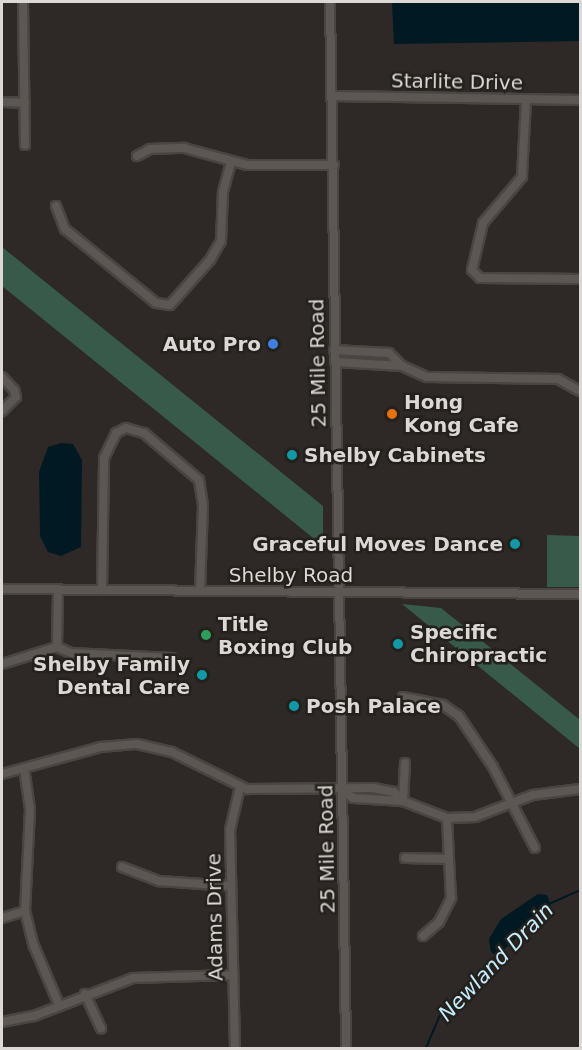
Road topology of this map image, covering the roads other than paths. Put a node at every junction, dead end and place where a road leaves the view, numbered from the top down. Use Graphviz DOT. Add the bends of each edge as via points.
graph roads {
  1 [pos="23,2"];
  2 [pos="330,2"];
  3 [pos="332,96"];
  4 [pos="526,100"];
  5 [pos="580,100"];
  6 [pos="2,102"];
  7 [pos="25,103"];
  8 [pos="25,145"];
  9 [pos="136,156"];
  10 [pos="231,162"];
  11 [pos="334,165"];
  12 [pos="56,206"];
  13 [pos="580,279"];
  14 [pos="334,351"];
  15 [pos="335,362"];
  16 [pos="402,366"];
  17 [pos="2,377"];
  18 [pos="580,391"];
  19 [pos="2,411"];
  20 [pos="2,589"];
  21 [pos="58,590"];
  22 [pos="102,590"];
  23 [pos="200,591"];
  24 [pos="340,591"];
  25 [pos="580,594"];
  26 [pos="57,647"];
  27 [pos="172,658"];
  28 [pos="2,664"];
  29 [pos="403,698"];
  30 [pos="405,763"];
  31 [pos="24,768"];
  32 [pos="2,774"];
  33 [pos="240,787"];
  34 [pos="580,789"];
  35 [pos="343,791"];
  36 [pos="403,801"];
  37 [pos="510,804"];
  38 [pos="447,818"];
  39 [pos="535,848"];
  40 [pos="405,858"];
  41 [pos="448,859"];
  42 [pos="122,867"];
  43 [pos="231,886"];
  44 [pos="25,911"];
  45 [pos="2,918"];
  46 [pos="423,936"];
  47 [pos="232,975"];
  48 [pos="85,994"];
  49 [pos="59,1005"];
  50 [pos="2,1022"];
  51 [pos="101,1029"];
  52 [pos="235,1048"];
  53 [pos="346,1048"];
  1 -- 7 [label="street"];
  2 -- 3 [label="street, 25 Mile Road"];
  3 -- 4 [label="street, Starlite Drive"];
  3 -- 11 [label="street, 25 Mile Road"];
  4 -- 5 [label="street, Starlite Drive"];
  4 -- 13 [label="street" via="522,177 483,223 472,263 474,275"];
  6 -- 7 [label="street"];
  7 -- 8 [label="street"];
  9 -- 10 [label="street" via="150,149 184,148"];
  10 -- 11 [label="street" via="262,167"];
  10 -- 12 [label="street" via="223,192 221,241 192,283 170,305 156,303 65,229"];
  11 -- 14 [label="street, 25 Mile Road"];
  14 -- 15 [label="street, 25 Mile Road"];
  14 -- 16 [label="street" via="389,352"];
  15 -- 16 [label="street"];
  15 -- 24 [label="street, 25 Mile Road"];
  16 -- 18 [label="street" via="427,377 558,379"];
  17 -- 19 [label="street" via="16,397"];
  20 -- 21 [label="street, Shelby Road"];
  21 -- 22 [label="street, Shelby Road"];
  21 -- 26 [label="street"];
  22 -- 23 [label="street, Shelby Road"];
  22 -- 23 [label="street" via="104,458 116,433 126,428 144,433 199,480"];
  23 -- 24 [label="street, Shelby Road"];
  24 -- 25 [label="street, Shelby Road"];
  24 -- 35 [label="street, 25 Mile Road"];
  26 -- 27 [label="street" via="71,653"];
  26 -- 28 [label="street"];
  29 -- 37 [label="street" via="443,705 459,716 493,767"];
  30 -- 36 [label="street"];
  31 -- 32 [label="street"];
  31 -- 33 [label="street" via="101,747 137,744 172,752"];
  31 -- 44 [label="street" via="30,810"];
  33 -- 35 [label="street" via="259,791"];
  33 -- 43 [label="street, Adams Drive" via="231,819"];
  34 -- 37 [label="street" via="554,790"];
  35 -- 36 [label="street" via="373,788 394,792"];
  35 -- 53 [label="street, 25 Mile Road"];
  36 -- 38 [label="street"];
  37 -- 38 [label="street" via="475,817"];
  37 -- 39 [label="street"];
  38 -- 41 [label="street"];
  40 -- 41 [label="street"];
  41 -- 46 [label="street" via="451,898 439,922"];
  42 -- 43 [label="street" via="159,881"];
  43 -- 47 [label="street, Adams Drive"];
  44 -- 45 [label="street"];
  44 -- 49 [label="street" via="34,946"];
  47 -- 48 [label="street" via="142,977"];
  47 -- 52 [label="street, Adams Drive"];
  48 -- 49 [label="street"];
  48 -- 51 [label="street"];
  49 -- 50 [label="street" via="34,1016"];
}
